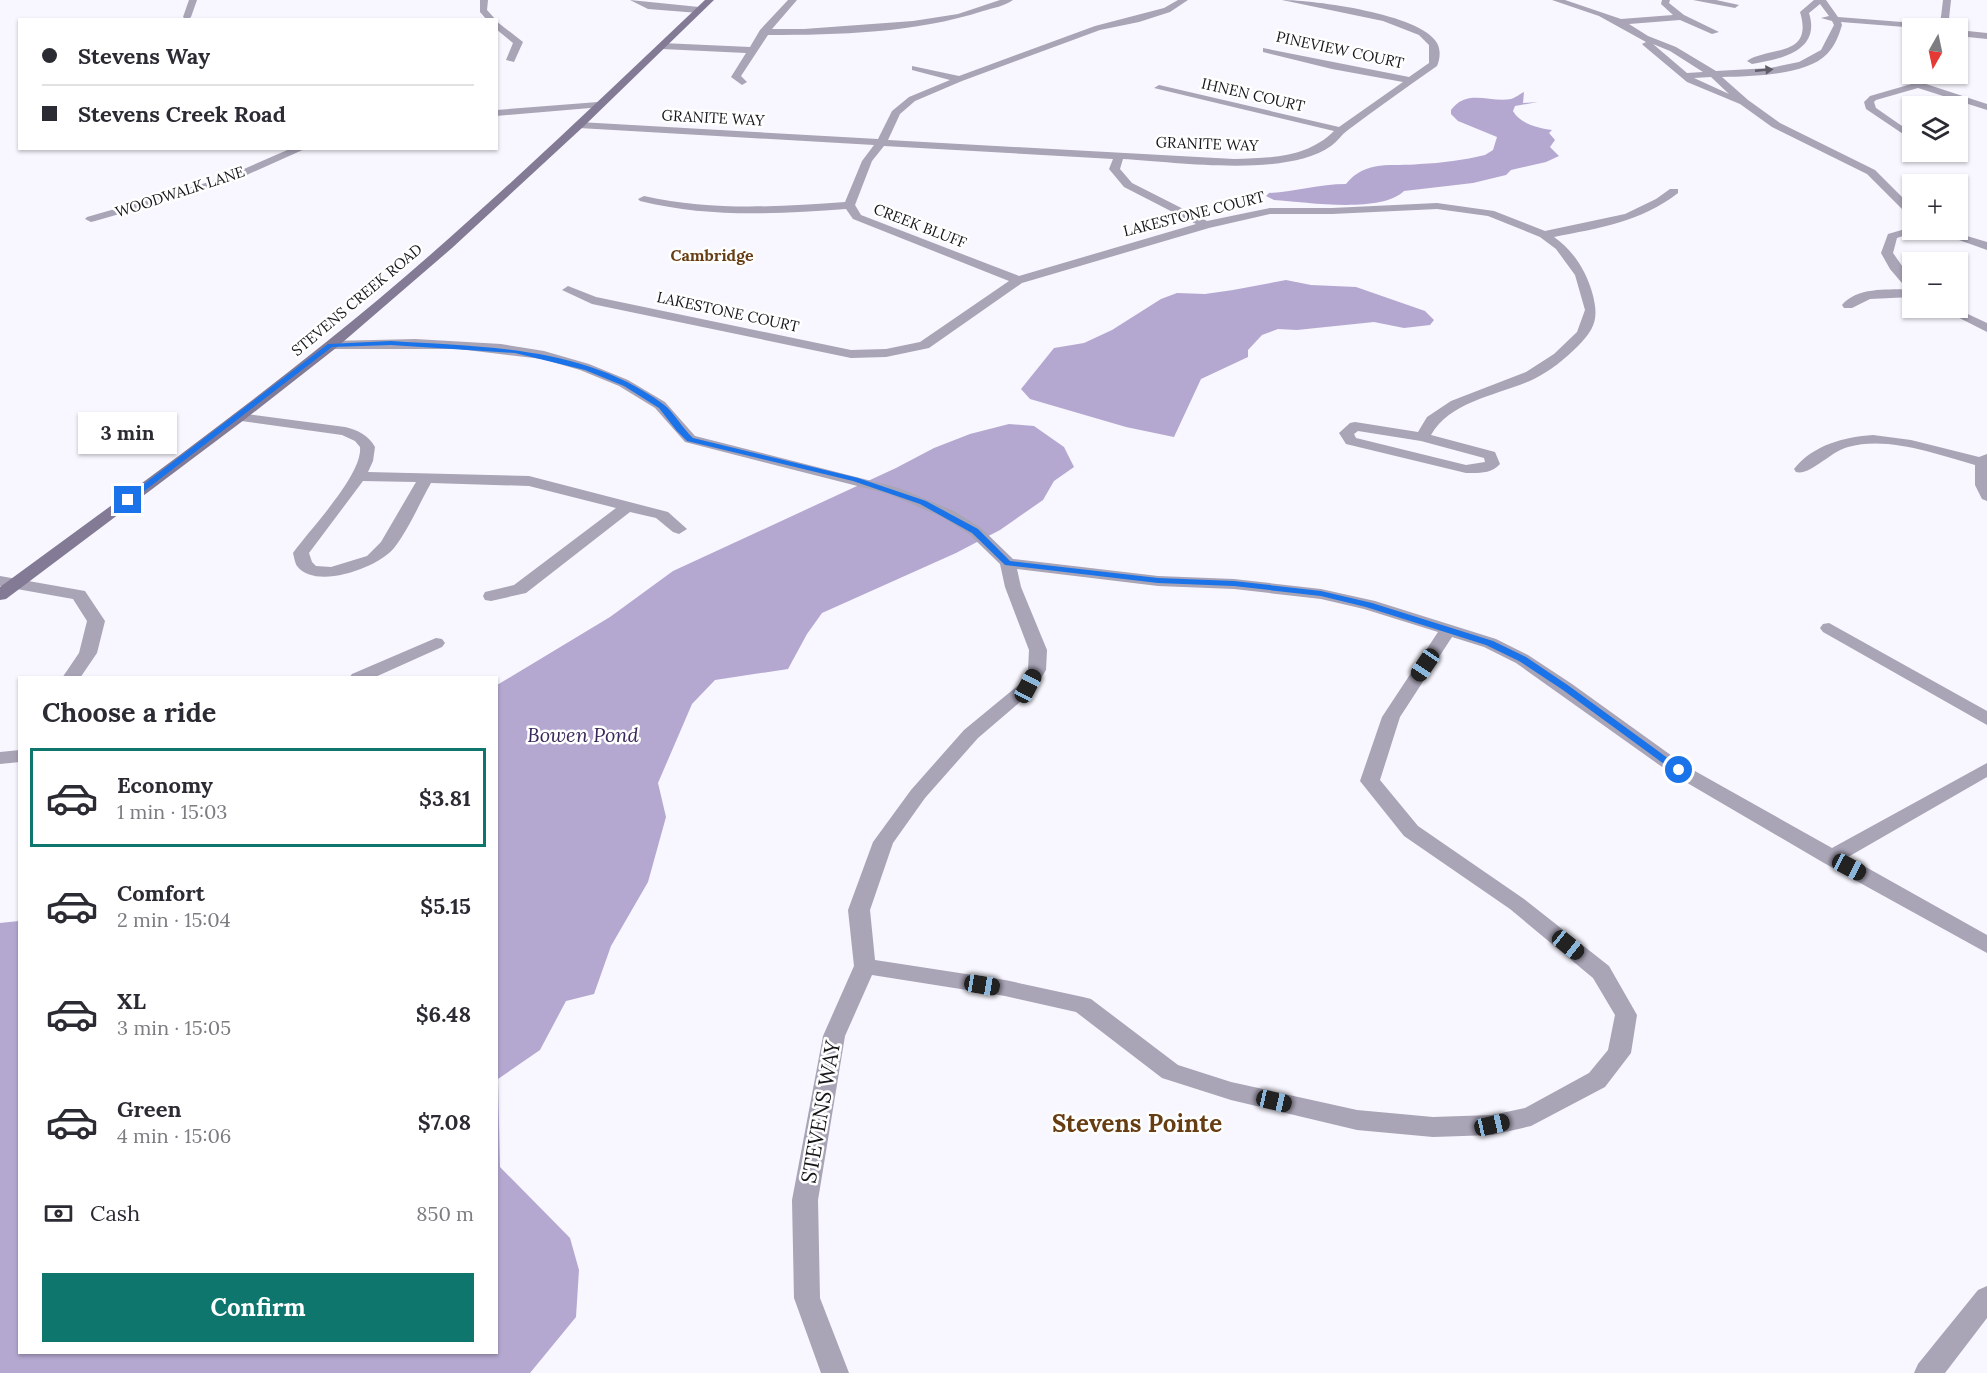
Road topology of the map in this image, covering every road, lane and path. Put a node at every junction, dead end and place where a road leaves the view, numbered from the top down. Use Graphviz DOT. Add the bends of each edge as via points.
graph roads {
  1 [pos="193,0"];
  2 [pos="484,0"];
  3 [pos="634,0"];
  4 [pos="710,0"];
  5 [pos="793,0"];
  6 [pos="1009,0"];
  7 [pos="1184,0"];
  8 [pos="1286,0"];
  9 [pos="1556,0"];
  10 [pos="1666,0"];
  11 [pos="1697,0"];
  12 [pos="1820,0"];
  13 [pos="1947,0"];
  14 [pos="1735,5"];
  15 [pos="699,10"];
  16 [pos="187,17"];
  17 [pos="1681,17"];
  18 [pos="490,18"];
  19 [pos="1944,18"];
  20 [pos="1807,20"];
  21 [pos="1620,22"];
  22 [pos="1837,22"];
  23 [pos="498,26"];
  24 [pos="1902,26"];
  25 [pos="1902,31"];
  26 [pos="763,32"];
  27 [pos="1715,32"];
  28 [pos="1968,34"];
  29 [pos="1987,36"];
  30 [pos="1645,38"];
  31 [pos="662,46"];
  32 [pos="751,50"];
  33 [pos="1266,50"];
  34 [pos="511,60"];
  35 [pos="1701,66"];
  36 [pos="915,68"];
  37 [pos="1674,68"];
  38 [pos="1713,74"];
  39 [pos="1685,76"];
  40 [pos="959,79"];
  41 [pos="1408,80"];
  42 [pos="742,81"];
  43 [pos="1918,85"];
  44 [pos="1159,88"];
  45 [pos="1744,102"];
  46 [pos="598,105"];
  47 [pos="1987,107"];
  48 [pos="498,113"];
  49 [pos="579,125"];
  50 [pos="1341,130"];
  51 [pos="1902,130"];
  52 [pos="881,143"];
  53 [pos="297,150"];
  54 [pos="1119,156"];
  55 [pos="1674,191"];
  56 [pos="644,199"];
  57 [pos="1902,203"];
  58 [pos="849,205"];
  59 [pos="91,219"];
  60 [pos="1206,225"];
  61 [pos="1902,233"];
  62 [pos="1544,235"];
  63 [pos="1968,240"];
  64 [pos="1987,246"];
  65 [pos="1902,276"];
  66 [pos="1018,280"];
  67 [pos="568,290"];
  68 [pos="1902,293"];
  69 [pos="1848,305"];
  70 [pos="1966,318"];
  71 [pos="1987,328"];
  72 [pos="331,345"];
  73 [pos="240,417"];
  74 [pos="1422,437"];
  75 [pos="1985,460"];
  76 [pos="1801,469"];
  77 [pos="358,476"];
  78 [pos="426,478"];
  79 [pos="1987,496"];
  80 [pos="628,506"];
  81 [pos="678,530"];
  82 [pos="1001,556"];
  83 [pos="8,582"];
  84 [pos="0,595"];
  85 [pos="491,596"];
  86 [pos="1829,628"];
  87 [pos="1448,630"];
  88 [pos="436,643"];
  89 [pos="72,676"];
  90 [pos="362,676"];
  91 [pos="1987,719"];
  92 [pos="18,756"];
  93 [pos="0,758"];
  94 [pos="1987,769"];
  95 [pos="1831,858"];
  96 [pos="1987,945"];
  97 [pos="865,966"];
  98 [pos="1987,1298"];
  99 [pos="836,1373"];
  100 [pos="1928,1373"];
  1 -- 16 [label="street"];
  2 -- 18 [label="street" via="483,10"];
  3 -- 15 [label="street" via="648,6"];
  4 -- 15 [label="street, STEVENS CREEK ROAD"];
  5 -- 26 [label="street"];
  6 -- 26 [label="street" via="959,16 921,22"];
  7 -- 40 [label="street" via="1167,10 1098,28"];
  8 -- 41 [label="street, GRANITE WAY" via="1373,15 1428,37 1435,51 1434,64"];
  9 -- 21 [label="street"];
  10 -- 17 [label="street"];
  11 -- 14 [label="street"];
  12 -- 20 [label="street" via="1804,12"];
  12 -- 22 [label="street"];
  13 -- 19 [label="street"];
  15 -- 31 [label="street, STEVENS CREEK ROAD"];
  17 -- 21 [label="street"];
  17 -- 27 [label="street"];
  20 -- 22 [label="street"];
  20 -- 35 [label="street" via="1802,43 1784,54 1745,63"];
  21 -- 30 [label="street"];
  22 -- 24 [label="street"];
  22 -- 25 [label="street"];
  38 -- 22 [label="street, one-way" via="1776,69 1815,59 1832,43"];
  23 -- 34 [label="street" via="518,42"];
  26 -- 32 [label="street"];
  28 -- 29 [label="street"];
  30 -- 35 [label="street"];
  30 -- 37 [label="street" via="1648,47"];
  31 -- 32 [label="street"];
  31 -- 46 [label="street, STEVENS CREEK ROAD"];
  32 -- 42 [label="street" via="736,77"];
  33 -- 41 [label="street, PINEVIEW COURT"];
  35 -- 37 [label="street"];
  35 -- 38 [label="street"];
  36 -- 40 [label="street"];
  37 -- 39 [label="street"];
  38 -- 39 [label="street"];
  38 -- 45 [label="street"];
  39 -- 45 [label="street"];
  40 -- 52 [label="street" via="912,99 896,112"];
  41 -- 50 [label="street, GRANITE WAY"];
  43 -- 47 [label="street"];
  43 -- 51 [label="street" via="1869,102 1871,110"];
  44 -- 50 [label="street, IHNEN COURT"];
  45 -- 57 [label="street" via="1776,124 1871,172"];
  46 -- 48 [label="street"];
  46 -- 49 [label="street, STEVENS CREEK ROAD"];
  49 -- 52 [label="street, GRANITE WAY"];
  49 -- 72 [label="street, STEVENS CREEK ROAD"];
  50 -- 54 [label="street, GRANITE WAY" via="1327,144 1300,156 1269,160"];
  52 -- 54 [label="street, GRANITE WAY"];
  52 -- 58 [label="street, CREEK BLUFF" via="867,161"];
  53 -- 59 [label="street, WOODWALK LANE" via="227,180"];
  54 -- 60 [label="street" via="1114,169 1128,185"];
  55 -- 62 [label="street" via="1658,205 1631,218"];
  56 -- 58 [label="street" via="671,207 714,211"];
  58 -- 66 [label="street, CREEK BLUFF" via="857,217"];
  60 -- 62 [label="street, LAKESTONE COURT" via="1270,211 1437,206 1490,213"];
  60 -- 66 [label="street, LAKESTONE COURT"];
  61 -- 65 [label="street" via="1892,236 1887,253"];
  62 -- 74 [label="street, LAKESTONE COURT" via="1560,246 1581,275 1591,310 1583,333 1559,357 1531,375 1456,404 1432,420"];
  63 -- 64 [label="street"];
  66 -- 67 [label="street, LAKESTONE COURT" via="924,345 886,353 851,354 592,300"];
  68 -- 69 [label="street" via="1855,298"];
  70 -- 71 [label="street"];
  72 -- 73 [label="street, STEVENS CREEK ROAD"];
  72 -- 82 [label="street" via="460,346 515,351 588,368 626,384 662,406 690,439 856,480 923,502 975,531"];
  73 -- 77 [label="street" via="345,431 361,437 369,452"];
  73 -- 83 [label="street, STEVENS CREEK ROAD"];
  74 -- 74 [label="street" via="1355,426 1346,433 1351,441 1466,469 1493,464 1490,455"];
  75 -- 76 [label="street" via="1887,441 1858,441 1840,444"];
  75 -- 79 [label="street" via="1983,485"];
  77 -- 78 [label="street"];
  77 -- 78 [label="street" via="301,553 304,564 312,570 341,571 373,560 387,545"];
  78 -- 80 [label="street" via="530,481"];
  80 -- 81 [label="street" via="662,515"];
  80 -- 85 [label="street" via="520,589"];
  82 -- 87 [label="street" via="1158,581 1234,584 1321,594"];
  82 -- 97 [label="street" via="1038,650 1037,670 1028,686 971,734 918,794 883,842 858,910"];
  83 -- 84 [label="street, STEVENS CREEK ROAD"];
  83 -- 89 [label="street" via="79,595 96,621 88,653"];
  86 -- 91 [label="street"];
  87 -- 95 [label="street" via="1490,643 1522,659 1679,770"];
  87 -- 97 [label="street" via="1391,717 1370,780 1411,831 1517,904 1601,972 1626,1015 1619,1053 1597,1080 1531,1116 1492,1125 1432,1127 1358,1120 1231,1091 1170,1072 1083,1005"];
  88 -- 90 [label="street"];
  92 -- 93 [label="street"];
  94 -- 95 [label="street"];
  95 -- 96 [label="street"];
  97 -- 99 [label="street, STEVENS WAY" via="834,1036 806,1200 807,1298"];
  98 -- 100 [label="street"];
}
